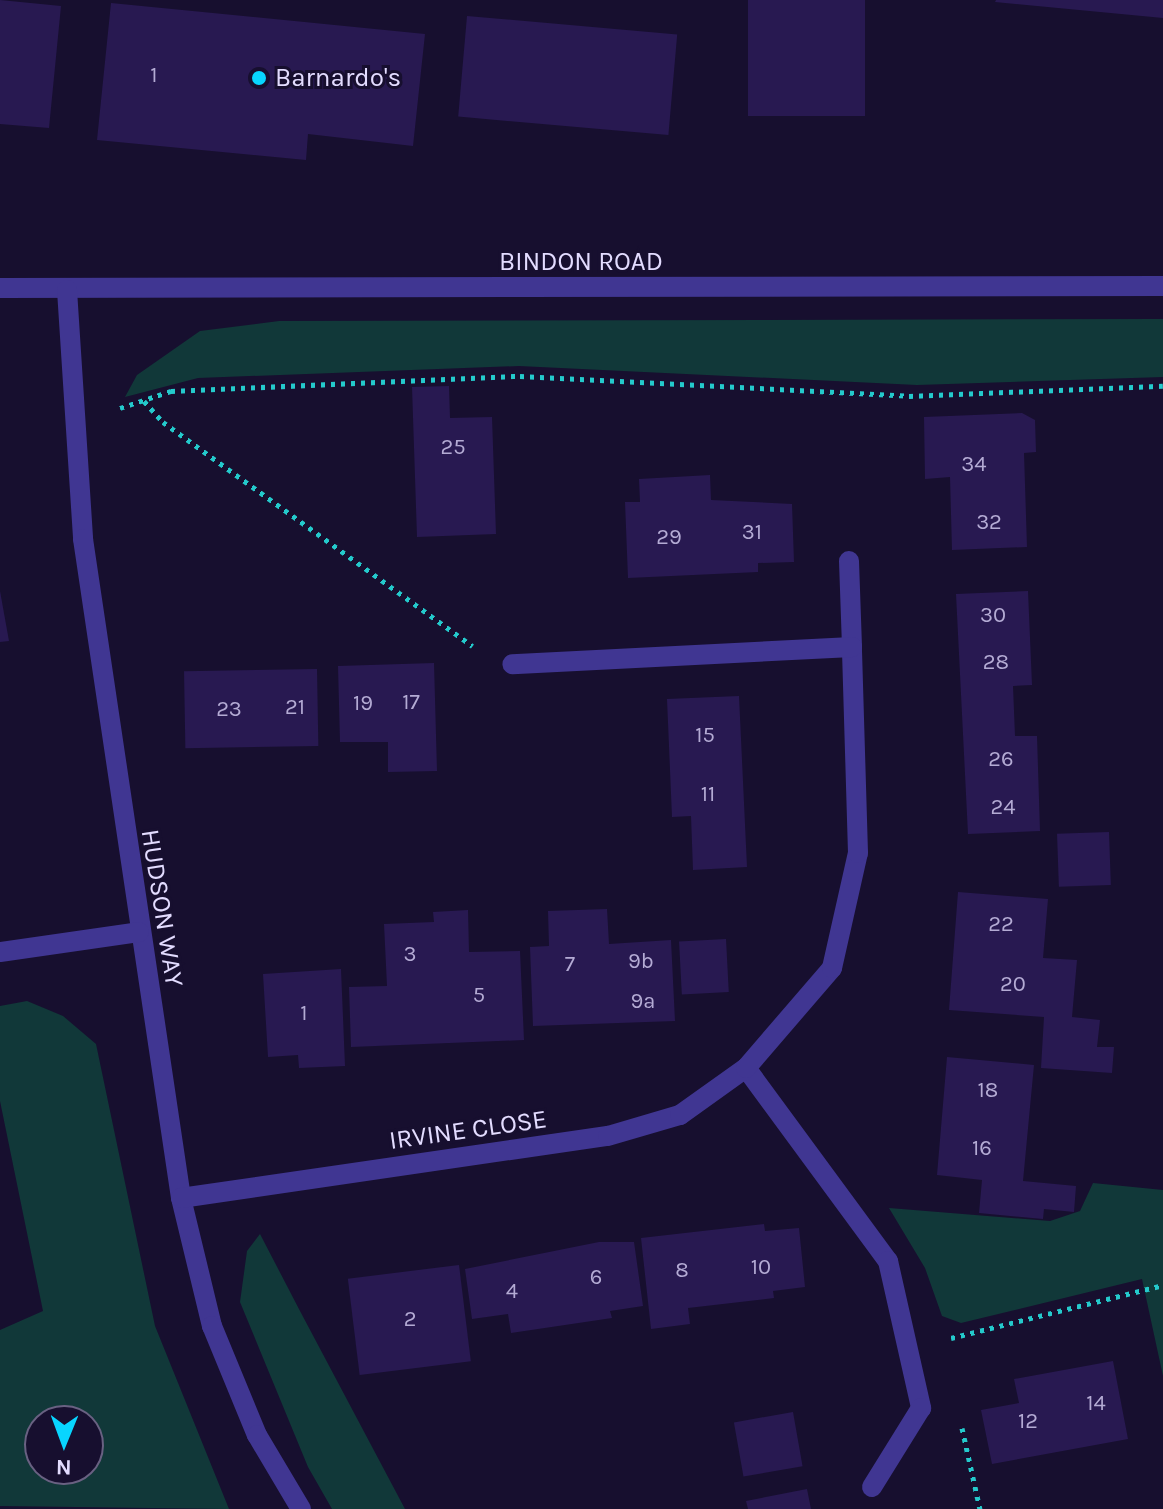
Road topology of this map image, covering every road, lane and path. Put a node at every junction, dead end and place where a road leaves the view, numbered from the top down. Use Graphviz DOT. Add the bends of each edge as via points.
graph roads {
  1 [pos="1163,286"];
  2 [pos="0,288"];
  3 [pos="67,290"];
  4 [pos="1163,386"];
  5 [pos="144,401"];
  6 [pos="70,414"];
  7 [pos="849,561"];
  8 [pos="852,647"];
  9 [pos="512,664"];
  10 [pos="139,932"];
  11 [pos="0,952"];
  12 [pos="746,1068"];
  13 [pos="181,1198"];
  14 [pos="1163,1285"];
  15 [pos="910,1347"];
  16 [pos="872,1487"];
  17 [pos="301,1509"];
  1 -- 3 [label="street, BINDON ROAD"];
  2 -- 3 [label="street, BINDON ROAD"];
  3 -- 6 [label="street, HUDSON WAY"];
  4 -- 5 [label="path" via="909,396 520,376 186,390"];
  5 -- 6 [label="path"];
  5 -- 9 [label="path" via="463,642"];
  6 -- 10 [label="street, HUDSON WAY"];
  7 -- 8 [label="street, IRVINE CLOSE"];
  8 -- 9 [label="street"];
  8 -- 12 [label="street, IRVINE CLOSE" via="858,853 832,968"];
  10 -- 11 [label="street"];
  10 -- 13 [label="street, HUDSON WAY"];
  12 -- 13 [label="street, IRVINE CLOSE" via="680,1115 608,1136"];
  12 -- 15 [label="street" via="888,1261"];
  13 -- 17 [label="street, HUDSON WAY" via="212,1326 257,1435"];
  14 -- 15 [label="path"];
  15 -- 16 [label="street" via="921,1408"];
}
